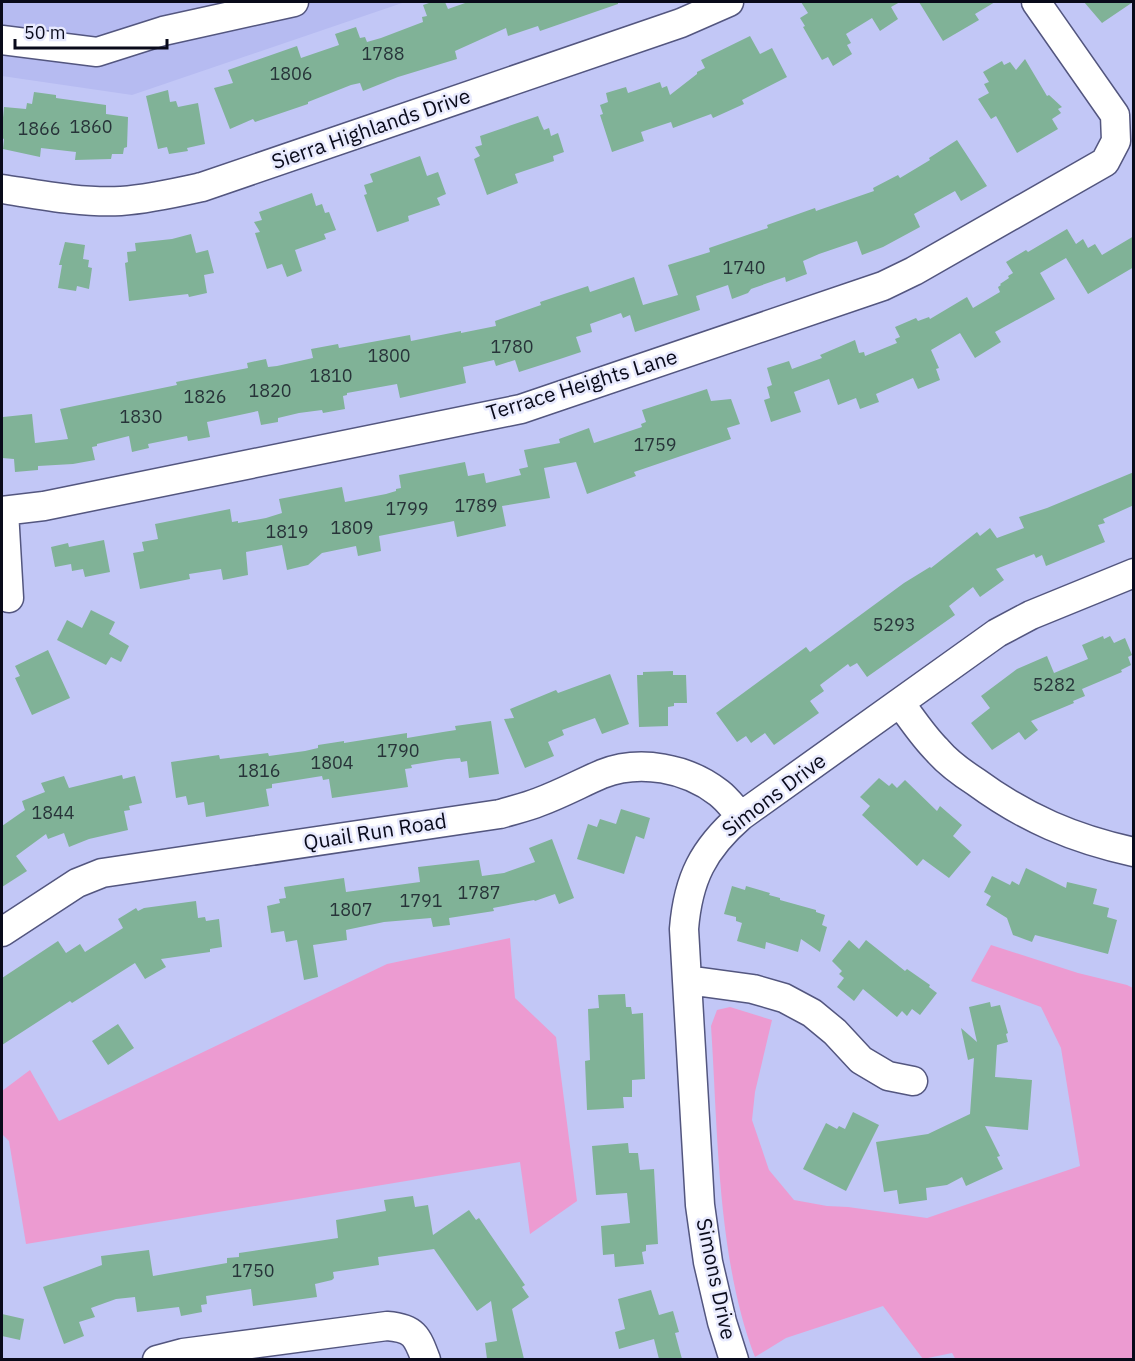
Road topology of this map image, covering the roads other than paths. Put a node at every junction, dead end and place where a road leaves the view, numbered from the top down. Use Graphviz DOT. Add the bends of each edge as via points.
graph roads {
  1 [pos="294,2"];
  2 [pos="729,2"];
  3 [pos="1036,2"];
  4 [pos="677,12"];
  5 [pos="2,40"];
  6 [pos="2,189"];
  7 [pos="3,511"];
  8 [pos="1134,573"];
  9 [pos="9,598"];
  10 [pos="900,703"];
  11 [pos="741,816"];
  12 [pos="1134,852"];
  13 [pos="2,932"];
  14 [pos="687,980"];
  15 [pos="913,1082"];
  16 [pos="158,1359"];
  17 [pos="426,1359"];
  18 [pos="734,1359"];
  1 -- 5 [label="street" via="163,31 97,52"];
  2 -- 4 [label="street, Sierra Highlands Drive"];
  3 -- 7 [label="street, Terrace Heights Lane" via="1115,115 1116,141 1105,162 914,272 883,286 532,405 44,506"];
  4 -- 6 [label="street, Sierra Highlands Drive" via="202,187 120,201 80,200"];
  7 -- 9 [label="street"];
  8 -- 10 [label="street, Simons Drive" via="1013,623"];
  10 -- 11 [label="street, Simons Drive"];
  10 -- 12 [label="street" via="937,751 1000,800 1062,831"];
  11 -- 13 [label="street, Quail Run Road" via="700,780 678,771 627,767 500,814 102,873 77,883"];
  11 -- 14 [label="street, Simons Drive" via="721,833 692,879 684,929"];
  14 -- 15 [label="street" via="753,989 784,998 835,1032 861,1060 888,1076"];
  14 -- 18 [label="street, Simons Drive" via="700,1205 708,1262"];
  16 -- 17 [label="street" via="387,1326 404,1327 417,1338"];
}
